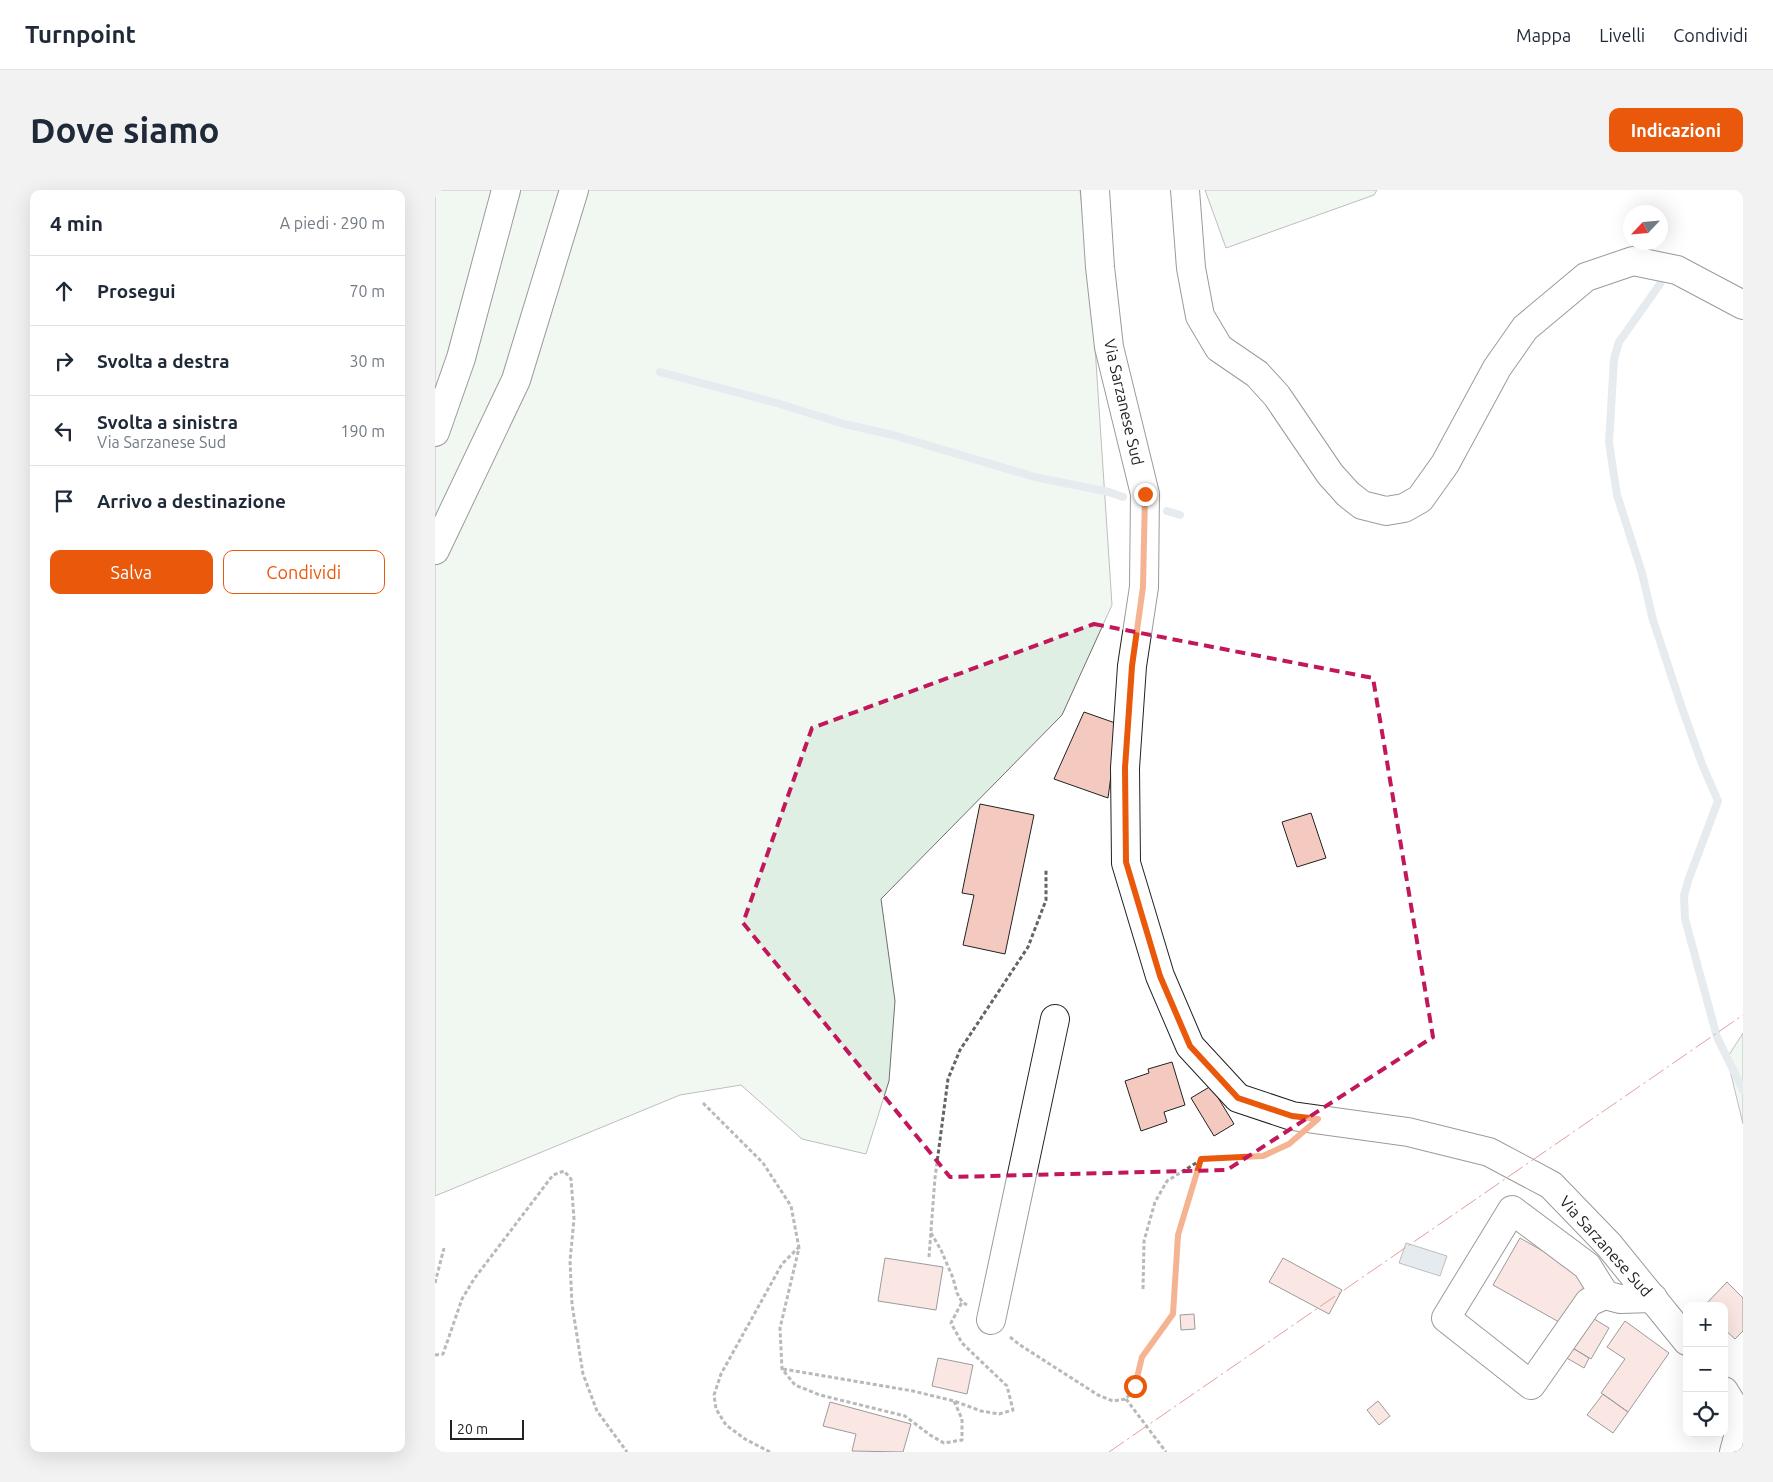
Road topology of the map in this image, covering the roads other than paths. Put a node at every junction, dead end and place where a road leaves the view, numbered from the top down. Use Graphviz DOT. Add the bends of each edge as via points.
graph roads {
  1 [pos="506,190"];
  2 [pos="574,190"];
  3 [pos="1095,190"];
  4 [pos="1185,190"];
  5 [pos="1743,305"];
  6 [pos="435,432"];
  7 [pos="435,550"];
  8 [pos="1055,1019"];
  9 [pos="1605,1295"];
  10 [pos="1653,1298"];
  11 [pos="991,1320"];
  12 [pos="1683,1336"];
  13 [pos="1725,1392"];
  14 [pos="1743,1420"];
  15 [pos="1733,1452"];
  1 -- 6 [label="main road" via="461,358"];
  2 -- 7 [label="main road" via="516,380"];
  3 -- 10 [label="main road, Via Sarzanese Sud" via="1099,267 1109,347 1145,494 1143,587 1132,666 1125,768 1126,862 1160,976 1190,1046 1238,1098 1292,1116 1409,1132 1489,1152 1551,1185 1609,1245"];
  4 -- 5 [label="main road" via="1191,268 1200,316 1219,348 1257,374 1277,396 1330,474 1348,494 1362,505 1386,511 1404,508 1420,499 1445,464 1497,368 1525,328 1586,276 1633,261 1677,270"];
  8 -- 11 [label="main road"];
  9 -- 9 [label="main road" via="1589,1302 1531,1385 1446,1318 1512,1210 1587,1266"];
  9 -- 10 [label="main road" via="1620,1299"];
  10 -- 12 [label="main road, Via Sarzanese Sud"];
  13 -- 14 [label="main road"];
  14 -- 15 [label="main road"];
}
